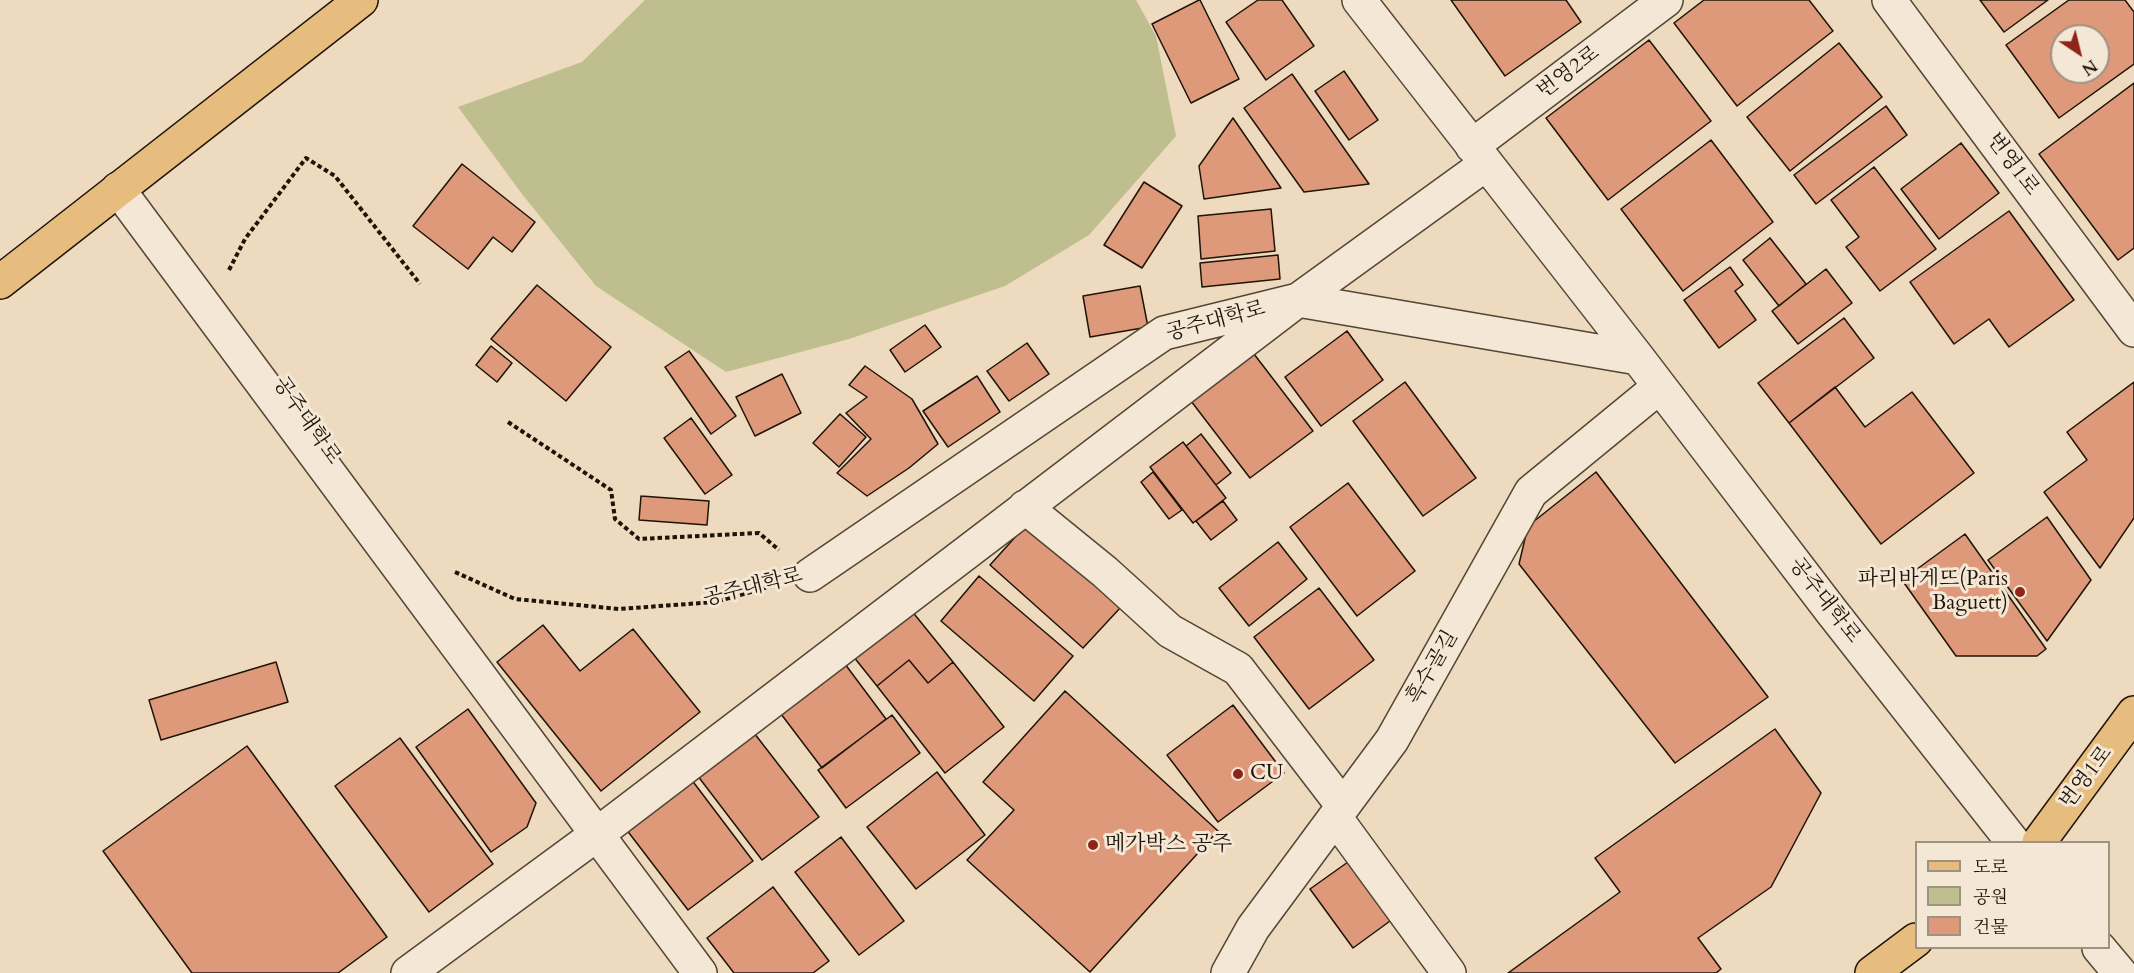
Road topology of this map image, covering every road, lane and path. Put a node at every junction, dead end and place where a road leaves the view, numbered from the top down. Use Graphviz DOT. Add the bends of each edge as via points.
graph roads {
  1 [pos="361,0"];
  2 [pos="1359,0"];
  3 [pos="1666,0"];
  4 [pos="1889,0"];
  5 [pos="1479,155"];
  6 [pos="118,189"];
  7 [pos="226,276"];
  8 [pos="0,282"];
  9 [pos="420,284"];
  10 [pos="1298,300"];
  11 [pos="2134,330"];
  12 [pos="1638,358"];
  13 [pos="1659,387"];
  14 [pos="508,422"];
  15 [pos="1025,507"];
  16 [pos="447,568"];
  17 [pos="810,575"];
  18 [pos="2134,713"];
  19 [pos="1339,812"];
  20 [pos="596,835"];
  21 [pos="2011,841"];
  22 [pos="2040,841"];
  23 [pos="1915,941"];
  24 [pos="2100,949"];
  25 [pos="408,973"];
  26 [pos="700,973"];
  27 [pos="1228,973"];
  28 [pos="1449,973"];
  29 [pos="1872,973"];
  30 [pos="2120,973"];
  1 -- 6 [label="main road"];
  2 -- 5 [label="street, 공주대학로"];
  3 -- 5 [label="street, 번영2로"];
  4 -- 11 [label="street, 번영1로"];
  5 -- 10 [label="street, 번영2로"];
  5 -- 12 [label="street, 공주대학로"];
  6 -- 8 [label="main road"];
  6 -- 20 [label="street"];
  7 -- 9 [label="path" via="245,239 306,158 334,176"];
  10 -- 12 [label="street, 공주대학로"];
  10 -- 15 [label="street, 번영2로"];
  10 -- 17 [label="street, 공주대학로" via="1164,333"];
  12 -- 13 [label="street, 공주대학로"];
  13 -- 19 [label="street, 흑수골길" via="1530,492 1392,740"];
  13 -- 21 [label="street, 공주대학로"];
  14 -- 17 [label="path" via="611,490 615,519 639,539 759,533"];
  15 -- 19 [label="street" via="1170,631 1238,669"];
  15 -- 20 [label="street, 번영2로"];
  16 -- 17 [label="path, 공주대학로" via="515,599 619,609 715,602"];
  18 -- 22 [label="main road, 번영1로"];
  19 -- 27 [label="street, 흑수골길" via="1254,928"];
  19 -- 28 [label="street"];
  20 -- 25 [label="street, 번영2로"];
  20 -- 26 [label="street"];
  23 -- 29 [label="main road"];
  24 -- 30 [label="street"];
}
